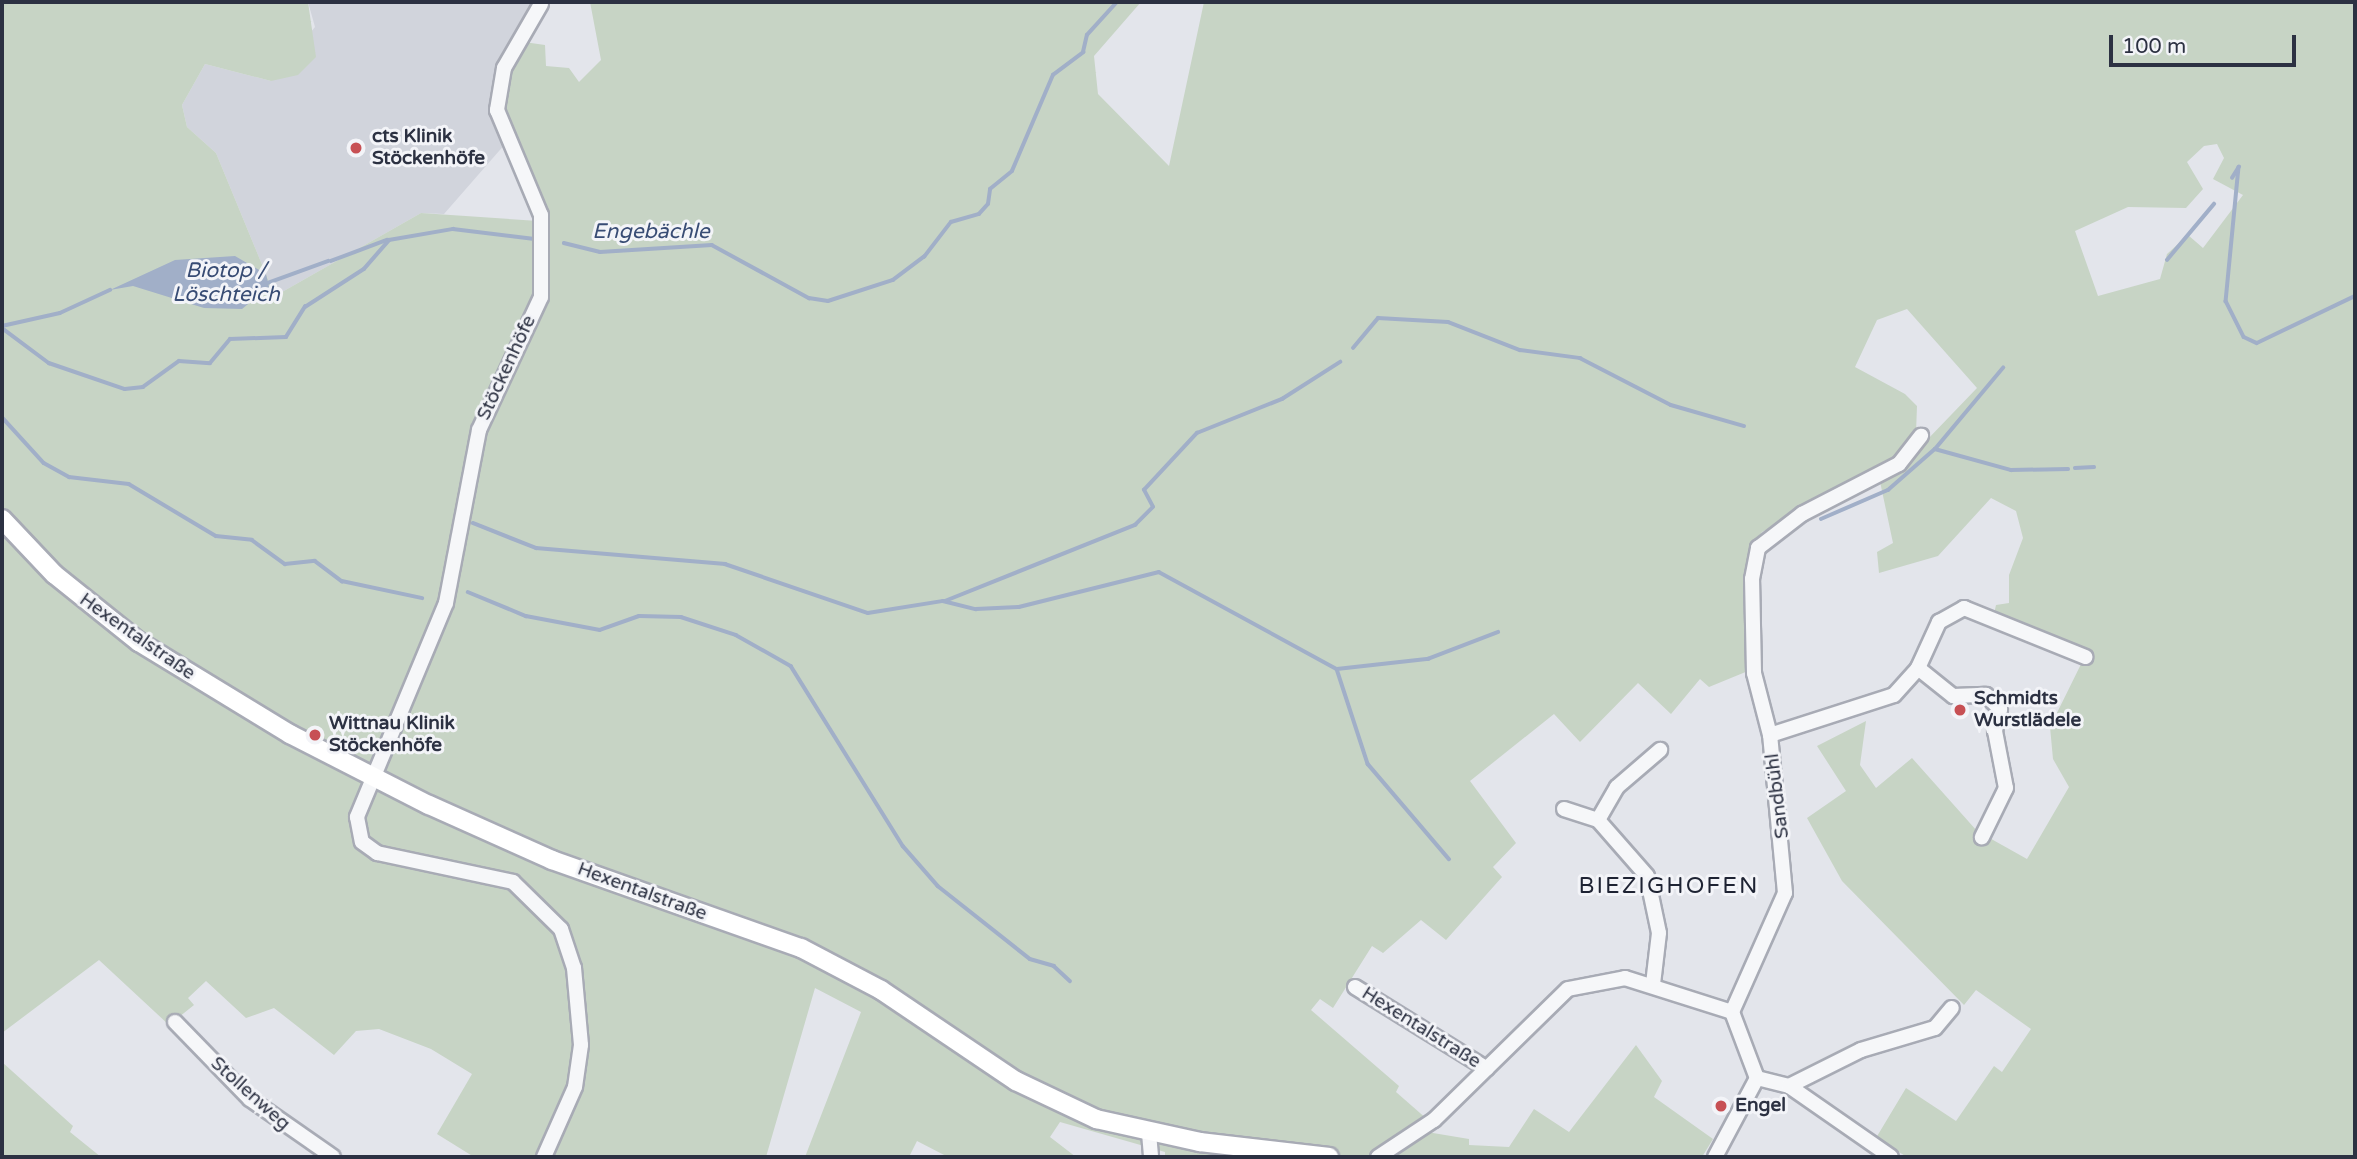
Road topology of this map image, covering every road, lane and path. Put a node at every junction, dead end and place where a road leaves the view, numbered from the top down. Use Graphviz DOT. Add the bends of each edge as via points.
graph roads {
  1 [pos="541,4"];
  2 [pos="1922,436"];
  3 [pos="2,519"];
  4 [pos="2085,657"];
  5 [pos="1918,668"];
  6 [pos="1770,736"];
  7 [pos="1660,750"];
  8 [pos="376,779"];
  9 [pos="1564,808"];
  10 [pos="1598,820"];
  11 [pos="1982,836"];
  12 [pos="1653,984"];
  13 [pos="1355,986"];
  14 [pos="1952,1008"];
  15 [pos="1732,1012"];
  16 [pos="175,1022"];
  17 [pos="1487,1069"];
  18 [pos="1757,1078"];
  19 [pos="1789,1086"];
  20 [pos="1149,1133"];
  21 [pos="333,1157"];
  22 [pos="544,1157"];
  23 [pos="1151,1157"];
  24 [pos="1329,1157"];
  25 [pos="1378,1157"];
  26 [pos="1715,1157"];
  27 [pos="1891,1157"];
  1 -- 8 [label="street, Stöckenhöfe" via="504,68 497,110 541,215 541,297 479,430 446,603"];
  2 -- 6 [label="street" via="1899,464 1802,514 1758,548 1752,579 1754,673"];
  3 -- 8 [label="main road, Hexentalstraße" via="54,574 139,642"];
  4 -- 5 [label="street, Sandbühl" via="1964,608 1939,622"];
  5 -- 6 [label="street, Sandbühl" via="1877,706"];
  5 -- 11 [label="street" via="1953,696 1986,695 2000,709 1995,731 2006,788"];
  6 -- 15 [label="street, Sandbühl" via="1785,893"];
  7 -- 10 [label="street" via="1617,788"];
  8 -- 20 [label="main road, Hexentalstraße" via="552,860 801,948 881,990 1054,1102"];
  8 -- 22 [label="street, Stöckenhöfe" via="357,817 362,842 394,859 513,882 545,908 567,942 581,1045 575,1087"];
  9 -- 10 [label="street"];
  10 -- 12 [label="street" via="1647,876 1659,933"];
  12 -- 15 [label="street, Hexentalstraße"];
  12 -- 17 [label="street, Hexentalstraße" via="1607,977 1568,989"];
  13 -- 17 [label="street, Hexentalstraße"];
  14 -- 19 [label="street" via="1935,1028 1861,1050"];
  15 -- 18 [label="street"];
  16 -- 21 [label="street, Stollenweg" via="260,1108"];
  17 -- 25 [label="street, Hexentalstraße" via="1434,1120"];
  18 -- 19 [label="street"];
  18 -- 26 [label="street"];
  19 -- 27 [label="street"];
  20 -- 23 [label="street"];
  20 -- 24 [label="main road, Hexentalstraße"];
}
